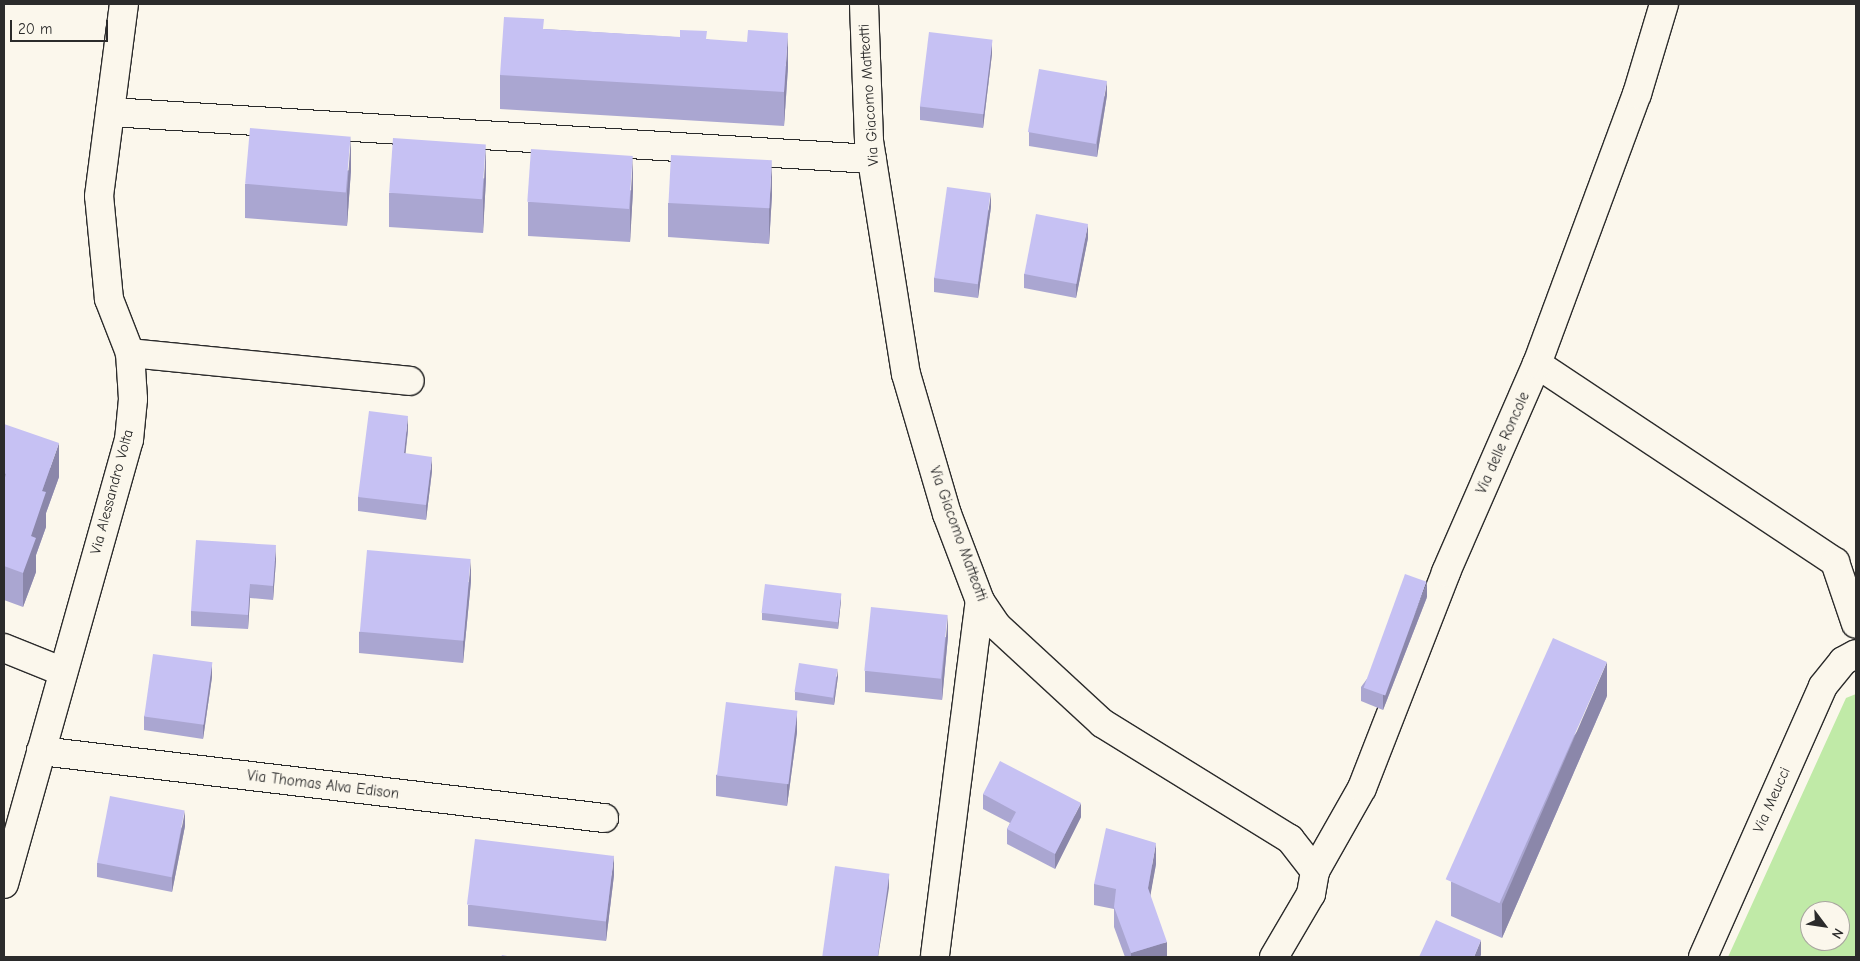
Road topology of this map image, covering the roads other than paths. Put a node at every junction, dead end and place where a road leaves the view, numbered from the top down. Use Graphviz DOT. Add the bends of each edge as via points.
graph roads {
  1 [pos="124,4"];
  2 [pos="864,4"];
  3 [pos="1664,4"];
  4 [pos="110,112"];
  5 [pos="872,160"];
  6 [pos="130,354"];
  7 [pos="1537,364"];
  8 [pos="410,381"];
  9 [pos="980,601"];
  10 [pos="1856,624"];
  11 [pos="4,648"];
  12 [pos="1856,654"];
  13 [pos="62,671"];
  14 [pos="41,751"];
  15 [pos="604,818"];
  16 [pos="1314,871"];
  17 [pos="4,884"];
  18 [pos="935,955"];
  19 [pos="1274,957"];
  20 [pos="1703,957"];
  1 -- 4 [label="street, Via Alessandro Volta"];
  2 -- 5 [label="street, Via Giacomo Matteotti"];
  3 -- 7 [label="street, Via delle Roncole" via="1637,94"];
  4 -- 5 [label="street"];
  4 -- 6 [label="street, Via Alessandro Volta" via="99,196 102,249 109,298"];
  5 -- 9 [label="street, Via Giacomo Matteotti" via="906,374 947,514"];
  6 -- 8 [label="street"];
  6 -- 13 [label="street, Via Alessandro Volta" via="133,399 129,440"];
  7 -- 10 [label="street" via="1834,562"];
  7 -- 16 [label="street, Via delle Roncole" via="1446,572 1362,788"];
  9 -- 16 [label="street, Via Giacomo Matteotti" via="997,626 1102,723 1290,839"];
  9 -- 18 [label="street"];
  11 -- 13 [label="street"];
  12 -- 20 [label="street, Via Meucci" via="1844,661 1823,686"];
  13 -- 14 [label="street, Via Alessandro Volta"];
  14 -- 15 [label="street, Via Thomas Alva Edison"];
  14 -- 17 [label="street, Via Alessandro Volta"];
  16 -- 19 [label="street" via="1311,894"];
}
